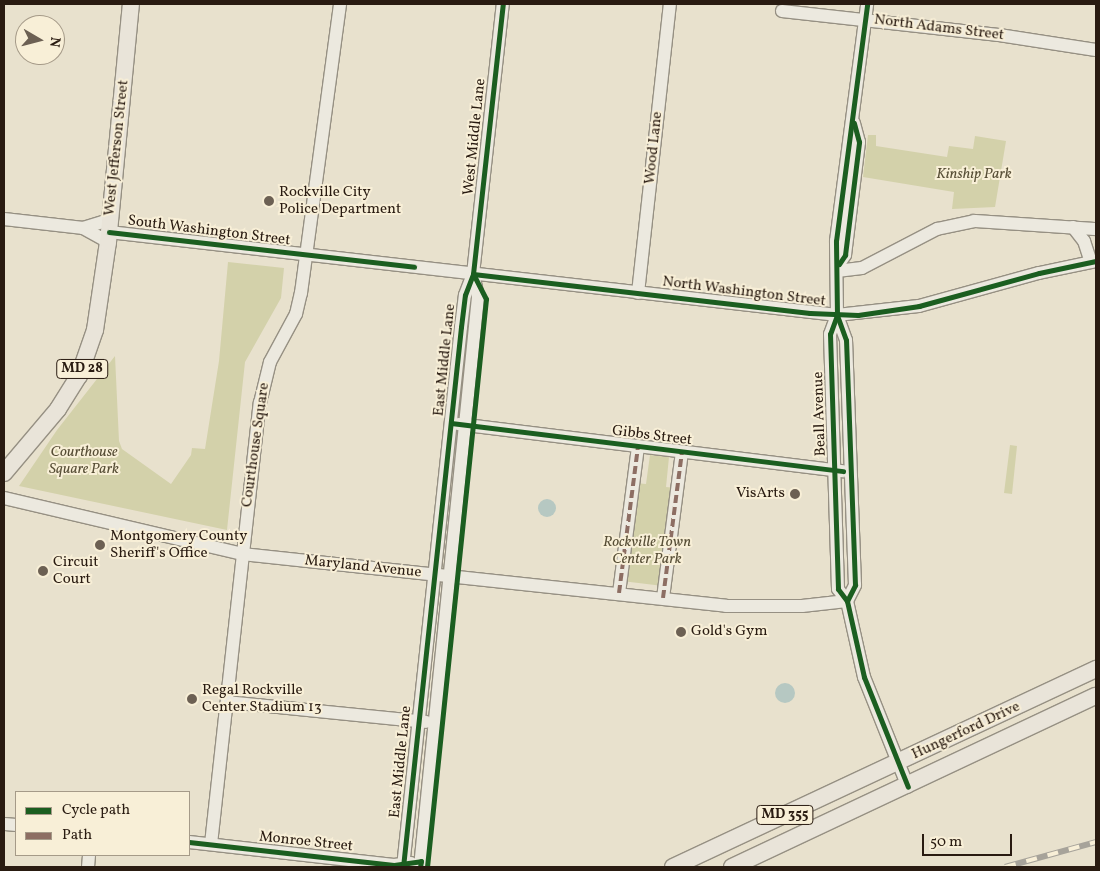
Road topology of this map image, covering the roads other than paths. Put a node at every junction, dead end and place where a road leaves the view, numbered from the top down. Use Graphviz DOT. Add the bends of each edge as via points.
graph roads {
  1 [pos="131,4"];
  2 [pos="340,4"];
  3 [pos="503,4"];
  4 [pos="670,4"];
  5 [pos="867,4"];
  6 [pos="782,11"];
  7 [pos="865,20"];
  8 [pos="1096,50"];
  9 [pos="4,220"];
  10 [pos="1073,227"];
  11 [pos="83,228"];
  12 [pos="1096,229"];
  13 [pos="109,231"];
  14 [pos="306,254"];
  15 [pos="1093,262"];
  16 [pos="837,268"];
  17 [pos="473,274"];
  18 [pos="638,293"];
  19 [pos="837,315"];
  20 [pos="451,423"];
  21 [pos="465,425"];
  22 [pos="638,446"];
  23 [pos="682,452"];
  24 [pos="850,470"];
  25 [pos="834,471"];
  26 [pos="4,475"];
  27 [pos="4,483"];
  28 [pos="4,498"];
  29 [pos="242,554"];
  30 [pos="434,574"];
  31 [pos="450,575"];
  32 [pos="620,593"];
  33 [pos="663,598"];
  34 [pos="847,601"];
  35 [pos="1096,669"];
  36 [pos="1096,696"];
  37 [pos="227,702"];
  38 [pos="435,721"];
  39 [pos="418,722"];
  40 [pos="898,763"];
  41 [pos="908,786"];
  42 [pos="190,842"];
  43 [pos="212,844"];
  44 [pos="420,864"];
  45 [pos="403,866"];
  46 [pos="673,867"];
  47 [pos="732,867"];
  1 -- 13 [label="main road, West Jefferson Street / MD 28"];
  2 -- 14 [label="street, Courthouse Square"];
  3 -- 17 [label="street, West Middle Lane"];
  4 -- 18 [label="street, Wood Lane"];
  5 -- 7 [label="street, Beall Avenue"];
  6 -- 7 [label="street, North Adams Street"];
  7 -- 8 [label="street, North Adams Street"];
  7 -- 16 [label="street, Beall Avenue" via="854,122 859,142 845,255"];
  9 -- 11 [label="street, South Washington Street"];
  10 -- 12 [label="street"];
  10 -- 15 [label="street, North Washington Street" via="1084,241"];
  10 -- 16 [label="street" via="989,219 956,224 937,229 862,268"];
  11 -- 13 [label="street, South Washington Street"];
  11 -- 13 [label="street, South Washington Street"];
  13 -- 14 [label="street, South Washington Street"];
  13 -- 26 [label="main road, West Jefferson Street / MD 28" via="94,330 79,376 58,410"];
  14 -- 17 [label="street, North Washington Street"];
  14 -- 29 [label="street, Courthouse Square" via="296,314 265,378"];
  15 -- 19 [label="street, North Washington Street" via="919,306"];
  16 -- 19 [label="street, Beall Avenue"];
  17 -- 18 [label="street, North Washington Street"];
  17 -- 20 [label="street, East Middle Lane" via="465,295"];
  17 -- 21 [label="street, East Middle Lane" via="478,297"];
  18 -- 19 [label="street, North Washington Street"];
  19 -- 24 [label="street, Beall Avenue" via="846,340"];
  19 -- 25 [label="street, Beall Avenue" via="830,334"];
  20 -- 21 [label="street, Gibbs Street"];
  20 -- 30 [label="street, East Middle Lane"];
  21 -- 22 [label="street, Gibbs Street"];
  21 -- 31 [label="street, East Middle Lane"];
  22 -- 23 [label="street, Gibbs Street"];
  22 -- 32 [label="street"];
  23 -- 25 [label="street, Gibbs Street"];
  23 -- 33 [label="street"];
  24 -- 25 [label="street, Gibbs Street"];
  24 -- 34 [label="street, Beall Avenue" via="855,585"];
  25 -- 34 [label="street, Beall Avenue" via="838,589"];
  26 -- 27 [label="main road, West Jefferson Street / MD 28"];
  28 -- 29 [label="street, Maryland Avenue"];
  29 -- 30 [label="street, Maryland Avenue"];
  29 -- 37 [label="street, Courthouse Square"];
  30 -- 31 [label="street, Maryland Avenue"];
  30 -- 39 [label="street, East Middle Lane"];
  31 -- 32 [label="street, Maryland Avenue"];
  31 -- 38 [label="street, East Middle Lane"];
  32 -- 33 [label="street, Maryland Avenue"];
  33 -- 34 [label="street, Maryland Avenue" via="745,607"];
  34 -- 40 [label="street, Beall Avenue" via="864,677"];
  35 -- 40 [label="main road, Hungerford Drive / MD 355"];
  36 -- 41 [label="main road, Hungerford Drive / MD 355"];
  37 -- 39 [label="street"];
  37 -- 43 [label="street, Courthouse Square"];
  38 -- 39 [label="street"];
  38 -- 44 [label="street, East Middle Lane"];
  39 -- 45 [label="street, East Middle Lane"];
  40 -- 41 [label="street, Beall Avenue"];
  40 -- 46 [label="main road, Hungerford Drive / MD 355"];
  41 -- 47 [label="main road, Hungerford Drive / MD 355"];
  42 -- 43 [label="street, Monroe Street"];
  43 -- 45 [label="street, Monroe Street"];
  44 -- 45 [label="street, Monroe Street"];
}
